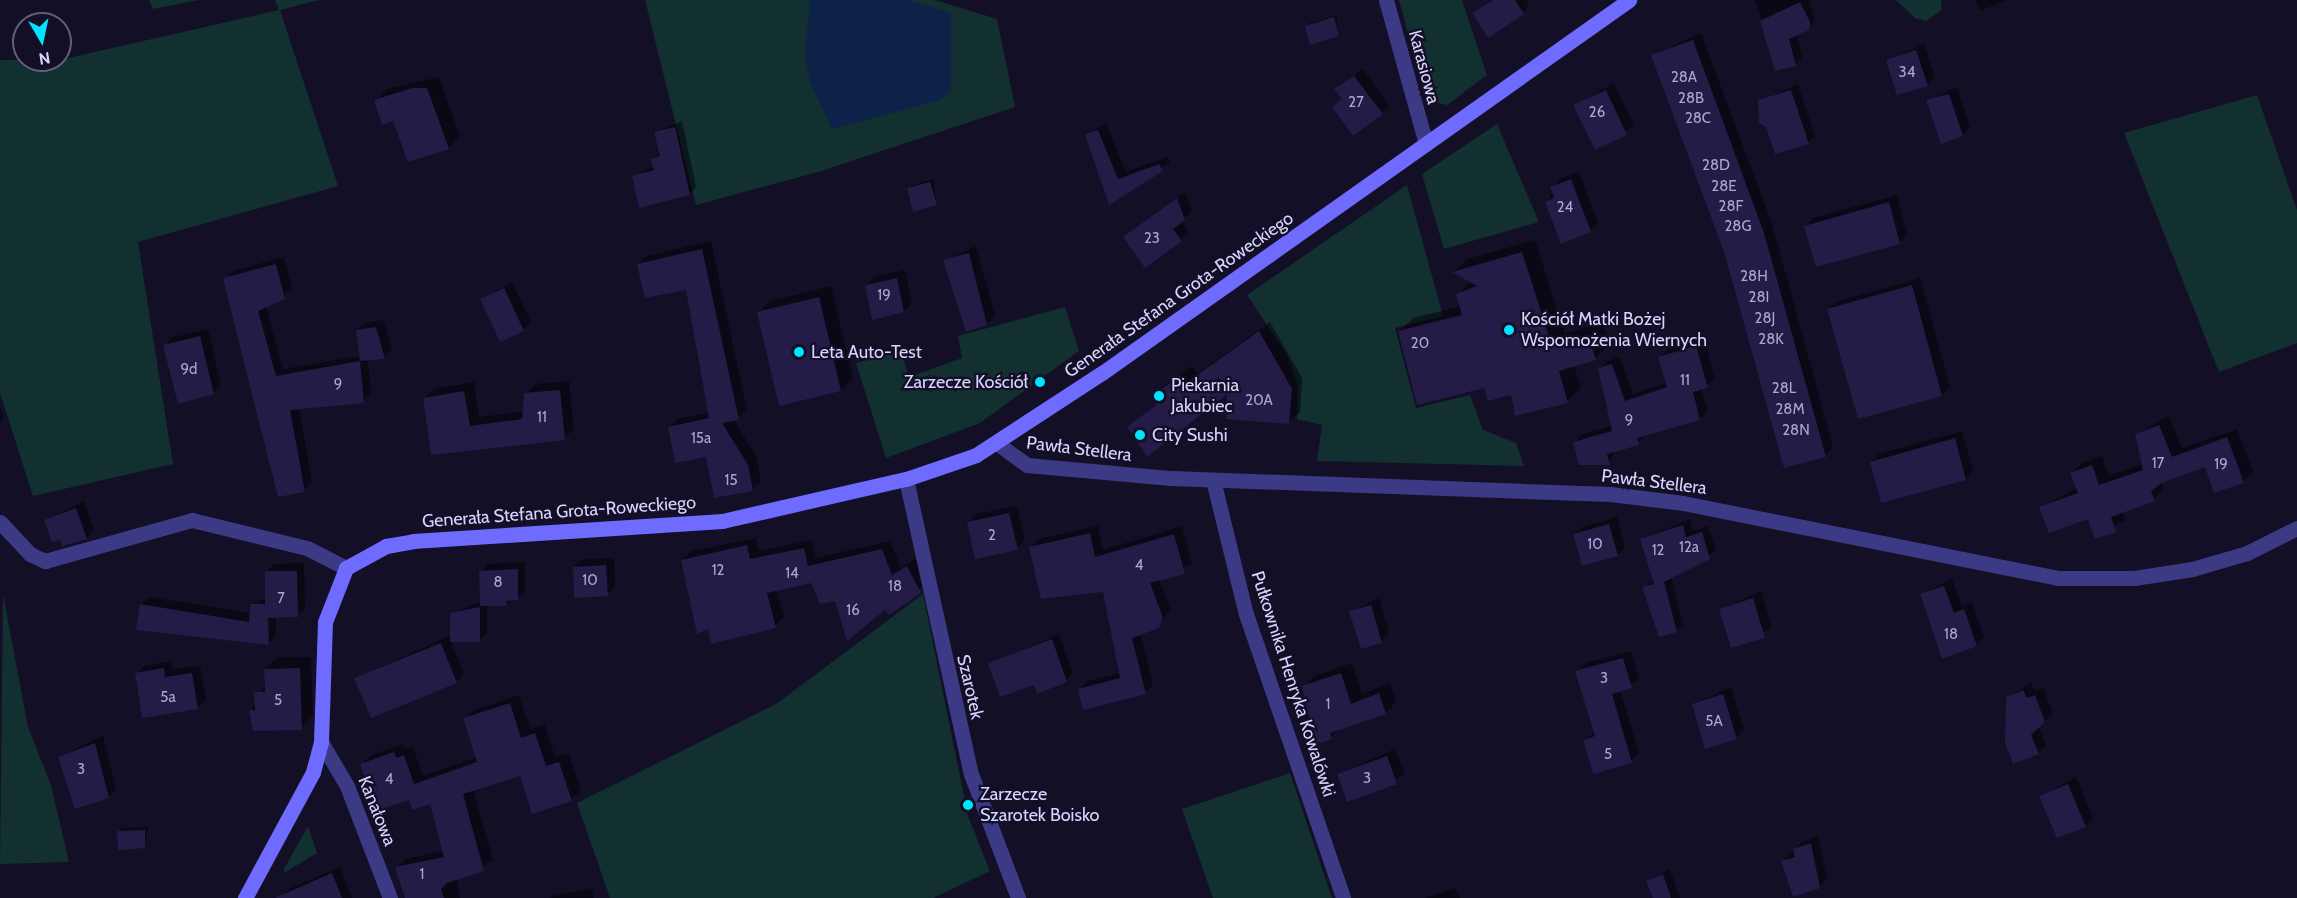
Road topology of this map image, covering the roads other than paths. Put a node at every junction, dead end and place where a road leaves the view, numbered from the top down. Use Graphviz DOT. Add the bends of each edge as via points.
graph roads {
  1 [pos="1386,0"];
  2 [pos="1629,0"];
  3 [pos="1426,144"];
  4 [pos="998,444"];
  5 [pos="906,479"];
  6 [pos="1213,480"];
  7 [pos="0,522"];
  8 [pos="2297,528"];
  9 [pos="346,568"];
  10 [pos="321,742"];
  11 [pos="245,898"];
  12 [pos="390,898"];
  13 [pos="1018,898"];
  14 [pos="1343,898"];
  1 -- 3 [label="street, Karasiowa"];
  2 -- 3 [label="street, Generała Stefana Grota-Roweckiego"];
  3 -- 4 [label="street, Generała Stefana Grota-Roweckiego"];
  4 -- 5 [label="street, Generała Stefana Grota-Roweckiego"];
  4 -- 6 [label="street, Pawła Stellera" via="1027,465"];
  5 -- 9 [label="street, Generała Stefana Grota-Roweckiego" via="722,521 413,541 386,546"];
  5 -- 13 [label="street, Szarotek" via="971,774"];
  6 -- 8 [label="street, Pawła Stellera" via="1610,494 1748,515 2057,578 2123,578 2192,569 2247,553"];
  6 -- 14 [label="street, Pułkownika Henryka Kowalówki" via="1246,614"];
  7 -- 9 [label="street" via="30,554 45,561 192,520 307,548"];
  9 -- 10 [label="street" via="325,622"];
  10 -- 11 [label="street" via="297,807"];
  10 -- 12 [label="street, Kanałowa" via="347,786"];
}
